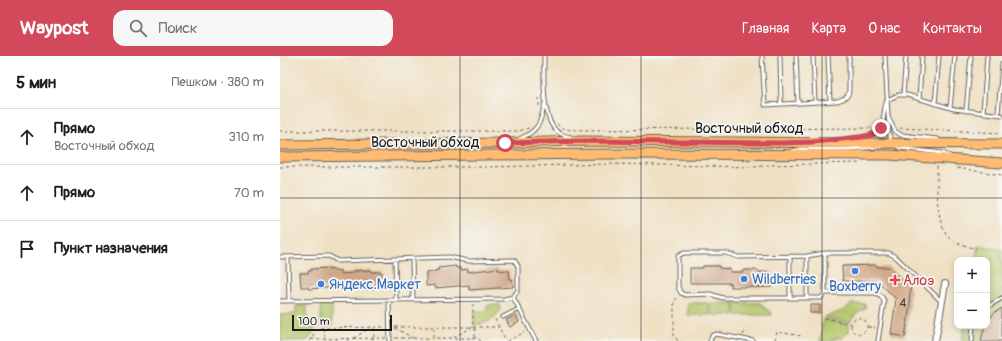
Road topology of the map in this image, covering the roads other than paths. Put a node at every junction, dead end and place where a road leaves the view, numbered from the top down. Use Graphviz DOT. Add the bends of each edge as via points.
graph roads {
  1 [pos="544,56"];
  2 [pos="762,56"];
  3 [pos="780,56"];
  4 [pos="796,56"];
  5 [pos="813,56"];
  6 [pos="828,56"];
  7 [pos="849,56"];
  8 [pos="885,56"];
  9 [pos="906,56"];
  10 [pos="922,56"];
  11 [pos="939,56"];
  12 [pos="955,56"];
  13 [pos="971,56"];
  14 [pos="987,56"];
  15 [pos="1002,63"];
  16 [pos="904,95"];
  17 [pos="545,98"];
  18 [pos="919,98"];
  19 [pos="887,100"];
  20 [pos="830,101"];
  21 [pos="814,102"];
  22 [pos="798,103"];
  23 [pos="781,104"];
  24 [pos="936,104"];
  25 [pos="950,108"];
  26 [pos="966,111"];
  27 [pos="983,113"];
  28 [pos="1000,115"];
  29 [pos="888,117"];
  30 [pos="889,134"];
  31 [pos="586,141"];
  32 [pos="813,142"];
  33 [pos="505,143"];
  34 [pos="974,143"];
  35 [pos="888,144"];
  36 [pos="1002,144"];
  37 [pos="280,145"];
  38 [pos="770,154"];
  39 [pos="280,157"];
  40 [pos="961,160"];
  41 [pos="1002,163"];
  42 [pos="825,253"];
  43 [pos="807,256"];
  44 [pos="280,257"];
  45 [pos="288,257"];
  46 [pos="790,257"];
  47 [pos="412,258"];
  48 [pos="395,259"];
  49 [pos="945,284"];
  50 [pos="825,293"];
  51 [pos="513,298"];
  52 [pos="790,298"];
  53 [pos="807,298"];
  54 [pos="1002,298"];
  55 [pos="389,300"];
  56 [pos="396,300"];
  57 [pos="413,300"];
  58 [pos="280,301"];
  59 [pos="289,301"];
  60 [pos="942,302"];
  61 [pos="990,305"];
  62 [pos="519,309"];
  63 [pos="503,317"];
  64 [pos="973,329"];
  65 [pos="390,340"];
  66 [pos="536,341"];
  67 [pos="710,341"];
  68 [pos="754,341"];
  69 [pos="878,341"];
  70 [pos="935,341"];
  71 [pos="972,341"];
  1 -- 17 [label="lane"];
  2 -- 23 [label="lane" via="765,105"];
  3 -- 23 [label="lane"];
  4 -- 22 [label="lane"];
  5 -- 21 [label="lane"];
  6 -- 20 [label="lane"];
  7 -- 20 [label="lane" via="848,96 844,100"];
  8 -- 19 [label="lane"];
  9 -- 16 [label="lane"];
  10 -- 18 [label="lane"];
  11 -- 24 [label="lane"];
  12 -- 25 [label="lane"];
  13 -- 26 [label="lane"];
  14 -- 27 [label="lane"];
  15 -- 28 [label="lane"];
  16 -- 18 [label="lane"];
  16 -- 19 [label="lane"];
  17 -- 31 [label="lane" via="548,118 558,133"];
  17 -- 33 [label="lane" via="542,120 537,128 520,139"];
  18 -- 24 [label="lane"];
  19 -- 29 [label="lane"];
  19 -- 32 [label="lane" via="881,128 875,134"];
  20 -- 21 [label="lane"];
  21 -- 22 [label="lane"];
  22 -- 23 [label="lane"];
  24 -- 25 [label="lane"];
  25 -- 26 [label="lane"];
  26 -- 27 [label="lane"];
  27 -- 28 [label="lane"];
  29 -- 30 [label="lane"];
  29 -- 34 [label="lane" via="895,131 901,135"];
  30 -- 35 [label="lane"];
  30 -- 35 [label="lane"];
  31 -- 32 [label="main road, Восточный обход"];
  31 -- 33 [label="main road, Восточный обход"];
  32 -- 35 [label="main road, Восточный обход"];
  33 -- 37 [label="main road, Восточный обход"];
  34 -- 35 [label="main road, Восточный обход"];
  34 -- 36 [label="main road, Восточный обход"];
  35 -- 38 [label="lane" via="874,148 801,149"];
  35 -- 40 [label="lane" via="899,148 942,153"];
  38 -- 39 [label="main road, Восточный обход"];
  38 -- 40 [label="main road, Восточный обход" via="889,155"];
  40 -- 41 [label="main road, Восточный обход"];
  42 -- 43 [label="lane"];
  42 -- 50 [label="lane"];
  42 -- 60 [label="lane" via="890,253"];
  43 -- 46 [label="lane"];
  43 -- 53 [label="lane"];
  44 -- 45 [label="lane"];
  45 -- 48 [label="lane" via="329,256 338,261"];
  45 -- 59 [label="lane"];
  46 -- 52 [label="lane"];
  46 -- 52 [label="lane" via="738,257 726,253 678,256 678,287 681,293 710,294 723,298"];
  47 -- 48 [label="lane"];
  47 -- 51 [label="lane" via="514,260 518,266 518,290"];
  47 -- 57 [label="lane"];
  48 -- 56 [label="lane"];
  49 -- 60 [label="street"];
  50 -- 53 [label="lane" via="821,298"];
  50 -- 69 [label="lane" via="878,294 884,300"];
  51 -- 57 [label="lane"];
  51 -- 62 [label="lane"];
  52 -- 53 [label="lane"];
  54 -- 61 [label="lane"];
  55 -- 56 [label="lane"];
  55 -- 59 [label="lane"];
  55 -- 65 [label="lane"];
  56 -- 57 [label="lane"];
  58 -- 59 [label="lane"];
  60 -- 70 [label="street"];
  62 -- 63 [label="lane"];
  62 -- 66 [label="lane"];
  64 -- 71 [label="lane"];
  67 -- 68 [label="lane" via="716,334"];
}
